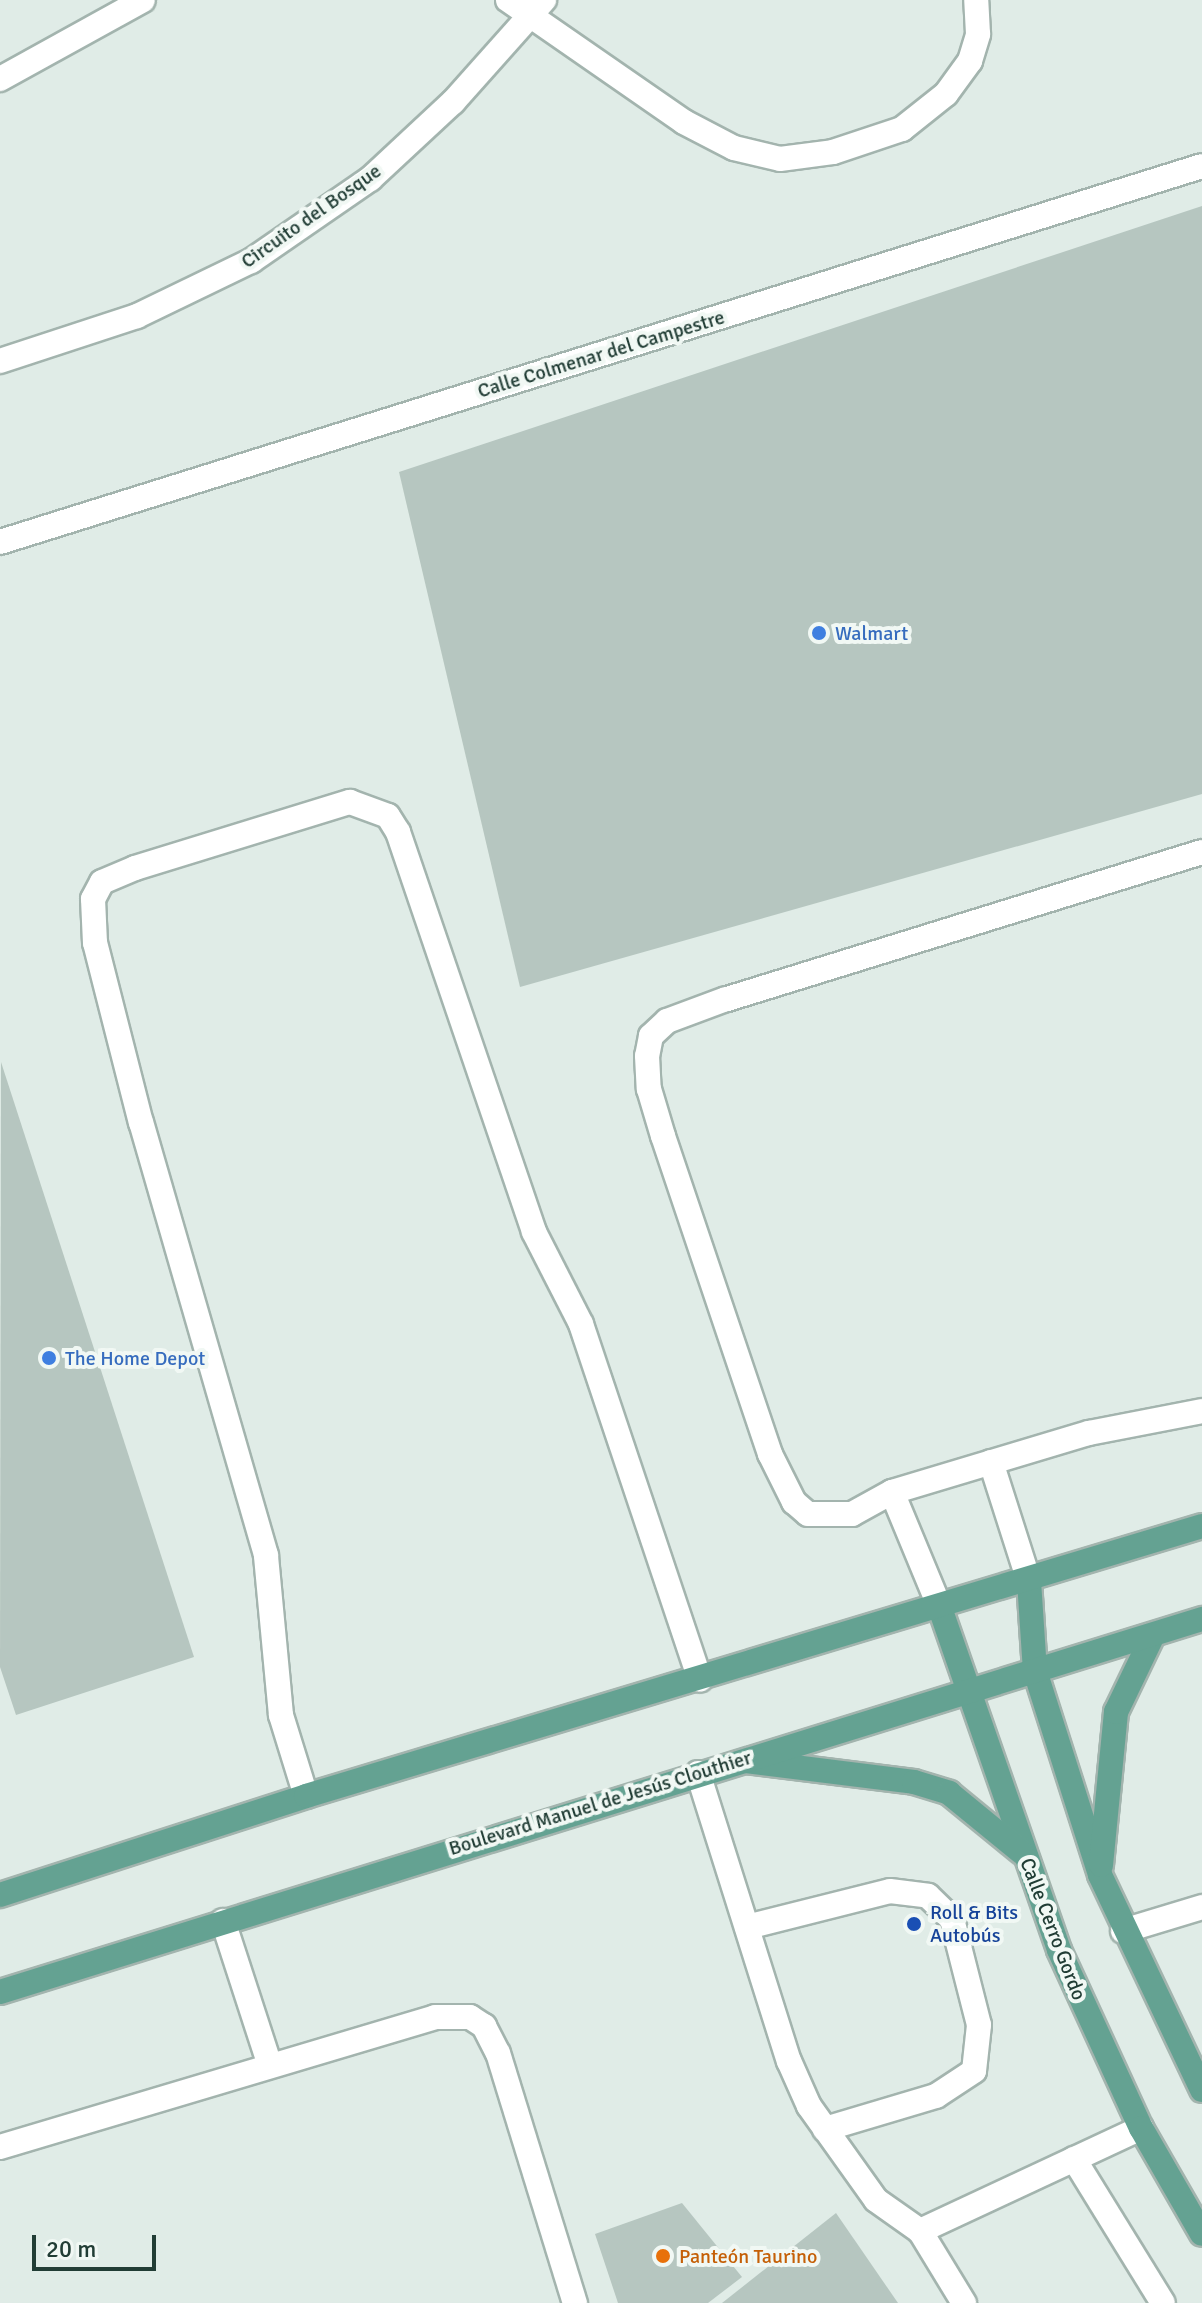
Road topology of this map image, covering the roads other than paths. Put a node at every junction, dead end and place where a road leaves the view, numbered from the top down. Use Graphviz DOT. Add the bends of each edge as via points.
graph roads {
  1 [pos="143,0"];
  2 [pos="508,0"];
  3 [pos="976,0"];
  4 [pos="537,9"];
  5 [pos="0,79"];
  6 [pos="1202,166"];
  7 [pos="0,361"];
  8 [pos="0,542"];
  9 [pos="1202,852"];
  10 [pos="1202,1411"];
  11 [pos="991,1462"];
  12 [pos="892,1492"];
  13 [pos="1202,1526"];
  14 [pos="1029,1581"];
  15 [pos="940,1608"];
  16 [pos="1202,1619"];
  17 [pos="1153,1635"];
  18 [pos="1035,1671"];
  19 [pos="700,1680"];
  20 [pos="966,1692"];
  21 [pos="740,1760"];
  22 [pos="698,1773"];
  23 [pos="306,1796"];
  24 [pos="1023,1854"];
  25 [pos="1100,1875"];
  26 [pos="0,1895"];
  27 [pos="1202,1907"];
  28 [pos="223,1921"];
  29 [pos="747,1927"];
  30 [pos="1123,1931"];
  31 [pos="0,1992"];
  32 [pos="270,2066"];
  33 [pos="1202,2090"];
  34 [pos="1141,2128"];
  35 [pos="825,2129"];
  36 [pos="0,2147"];
  37 [pos="1074,2159"];
  38 [pos="920,2231"];
  39 [pos="1202,2234"];
  40 [pos="575,2303"];
  41 [pos="964,2303"];
  42 [pos="1163,2303"];
  1 -- 5 [label="street"];
  2 -- 4 [label="street"];
  3 -- 4 [label="street" via="978,34 970,61 946,94 902,129 833,152 780,159 734,148 684,122"];
  4 -- 7 [label="street, Circuito del Bosque" via="453,102 370,179 251,261 137,316"];
  6 -- 8 [label="street, Calle Colmenar del Campestre"];
  9 -- 12 [label="street" via="726,999 667,1021 651,1036 649,1089 781,1480 808,1514 852,1514"];
  10 -- 11 [label="street" via="1089,1433"];
  11 -- 12 [label="street"];
  11 -- 14 [label="street"];
  12 -- 15 [label="street"];
  13 -- 14 [label="main road"];
  14 -- 15 [label="main road"];
  14 -- 18 [label="main road"];
  15 -- 19 [label="main road"];
  15 -- 20 [label="main road, Calle Cerro Gordo"];
  16 -- 17 [label="main road, Boulevard Manuel de Jesús Clouthier"];
  17 -- 18 [label="main road, Boulevard Manuel de Jesús Clouthier"];
  17 -- 25 [label="main road" via="1116,1712"];
  18 -- 20 [label="main road, Boulevard Manuel de Jesús Clouthier"];
  18 -- 25 [label="main road"];
  19 -- 23 [label="main road"];
  19 -- 23 [label="street" via="581,1324 534,1232 398,832 388,816 350,802 135,868 102,882 93,899 95,943 141,1123 266,1555 281,1715"];
  20 -- 21 [label="main road, Boulevard Manuel de Jesús Clouthier"];
  20 -- 24 [label="main road, Calle Cerro Gordo"];
  21 -- 22 [label="main road, Boulevard Manuel de Jesús Clouthier"];
  21 -- 24 [label="main road" via="914,1782 949,1793"];
  22 -- 28 [label="main road, Boulevard Manuel de Jesús Clouthier"];
  22 -- 29 [label="street"];
  23 -- 26 [label="main road"];
  24 -- 34 [label="main road, Calle Cerro Gordo" via="1082,2003"];
  25 -- 30 [label="main road"];
  27 -- 30 [label="street"];
  28 -- 31 [label="main road, Boulevard Manuel de Jesús Clouthier"];
  28 -- 32 [label="street"];
  29 -- 35 [label="street" via="789,2061"];
  29 -- 35 [label="street" via="890,1891 928,1896 952,1919 979,2025 974,2071 936,2096"];
  30 -- 33 [label="main road"];
  32 -- 36 [label="street"];
  32 -- 40 [label="street" via="435,2017 470,2017 484,2026 498,2053"];
  34 -- 37 [label="street"];
  34 -- 39 [label="main road, Calle Cerro Gordo"];
  35 -- 38 [label="street" via="876,2200"];
  37 -- 38 [label="street"];
  37 -- 42 [label="street"];
  38 -- 41 [label="street"];
}
